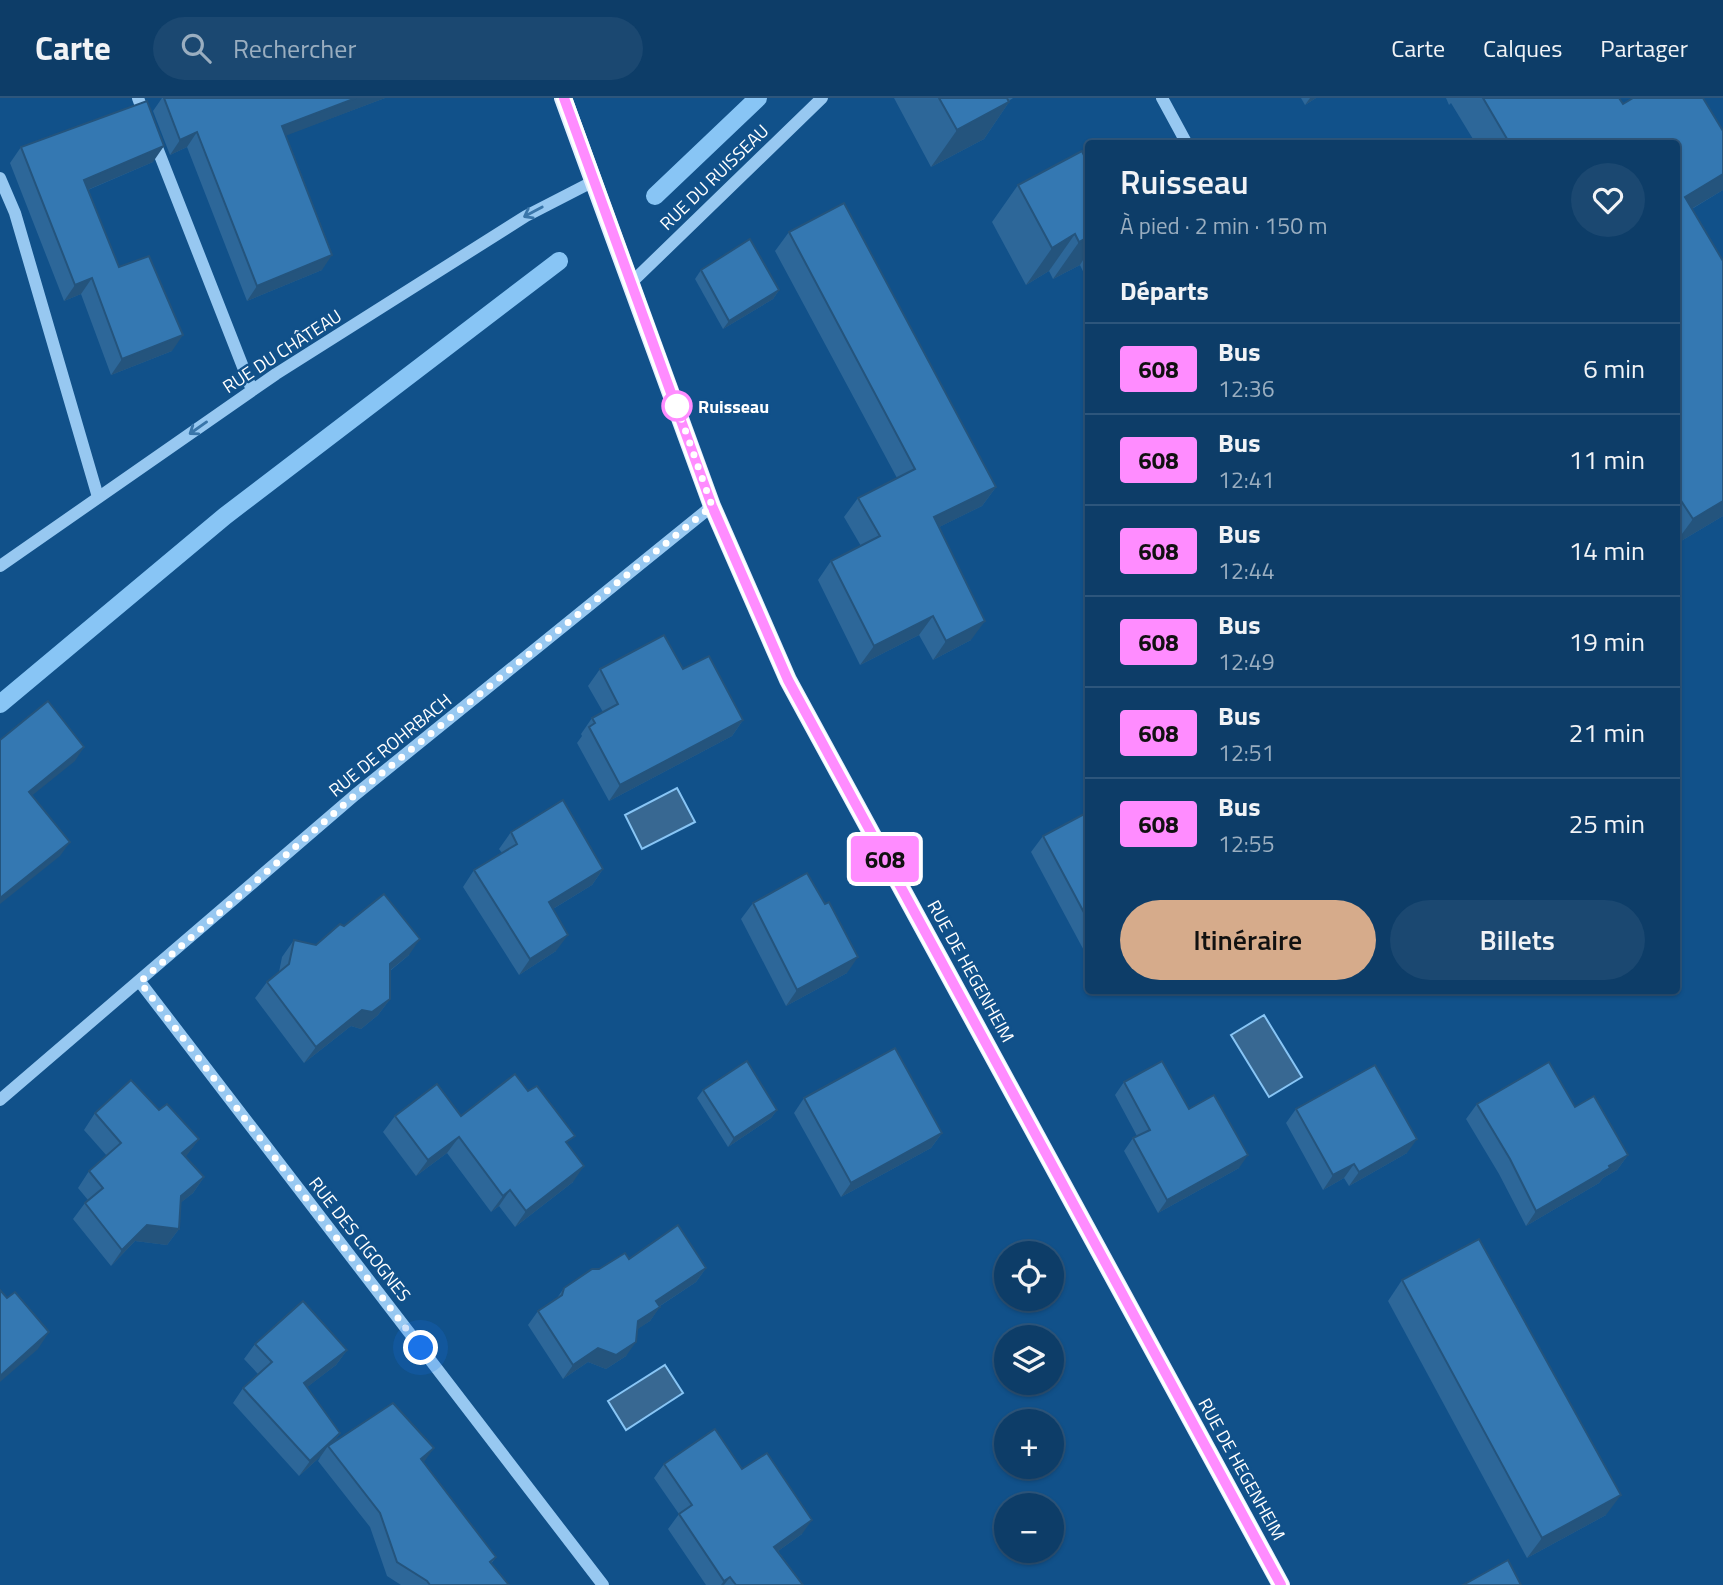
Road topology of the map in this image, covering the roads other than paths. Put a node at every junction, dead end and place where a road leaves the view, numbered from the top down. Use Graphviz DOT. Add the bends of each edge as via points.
graph roads {
  1 [pos="138,98"];
  2 [pos="564,98"];
  3 [pos="822,98"];
  4 [pos="1162,98"];
  5 [pos="1185,140"];
  6 [pos="0,178"];
  7 [pos="594,181"];
  8 [pos="632,282"];
  9 [pos="252,390"];
  10 [pos="99,497"];
  11 [pos="712,506"];
  12 [pos="0,566"];
  13 [pos="140,982"];
  14 [pos="0,1100"];
  15 [pos="603,1585"];
  16 [pos="1281,1585"];
  1 -- 9 [label="street"];
  2 -- 7 [label="main road"];
  3 -- 8 [label="street, RUE DU RUISSEAU"];
  4 -- 5 [label="street"];
  6 -- 10 [label="street" via="15,213"];
  7 -- 8 [label="main road"];
  7 -- 9 [label="street, RUE DU CHÂTEAU, one-way" via="526,216"];
  8 -- 11 [label="main road, RUE DE HEGENHEIM"];
  9 -- 10 [label="street, RUE DU CHÂTEAU, one-way"];
  10 -- 12 [label="street, RUE DU CHÂTEAU"];
  11 -- 13 [label="street, RUE DE ROHRBACH" via="355,795"];
  11 -- 16 [label="main road, RUE DE HEGENHEIM" via="788,680"];
  13 -- 14 [label="street, RUE DE ROHRBACH"];
  13 -- 15 [label="street, RUE DES CIGOGNES"];
}
